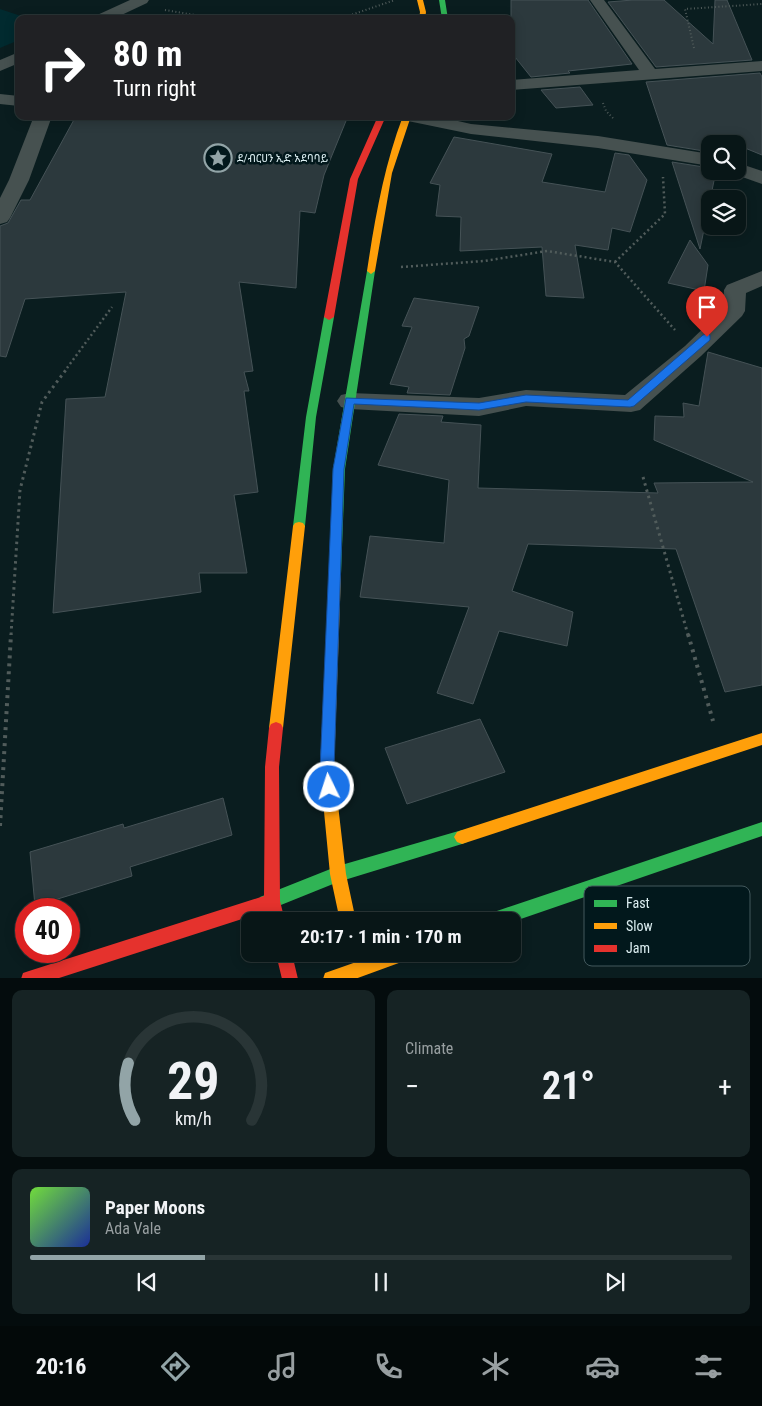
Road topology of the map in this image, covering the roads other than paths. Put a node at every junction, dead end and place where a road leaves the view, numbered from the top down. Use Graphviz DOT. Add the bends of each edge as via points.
graph roads {
  1 [pos="420,0"];
  2 [pos="442,0"];
  3 [pos="597,0"];
  4 [pos="136,2"];
  5 [pos="108,15"];
  6 [pos="423,15"];
  7 [pos="444,15"];
  8 [pos="15,59"];
  9 [pos="0,66"];
  10 [pos="762,66"];
  11 [pos="650,74"];
  12 [pos="515,85"];
  13 [pos="0,100"];
  14 [pos="15,100"];
  15 [pos="41,120"];
  16 [pos="380,120"];
  17 [pos="406,120"];
  18 [pos="427,120"];
  19 [pos="701,158"];
  20 [pos="746,172"];
  21 [pos="762,178"];
  22 [pos="0,218"];
  23 [pos="762,278"];
  24 [pos="350,400"];
  25 [pos="762,740"];
  26 [pos="762,829"];
  27 [pos="338,874"];
  28 [pos="594,886"];
  29 [pos="584,889"];
  30 [pos="272,901"];
  31 [pos="275,912"];
  32 [pos="346,912"];
  33 [pos="518,912"];
  34 [pos="286,962"];
  35 [pos="372,962"];
  36 [pos="29,978"];
  37 [pos="290,978"];
  38 [pos="331,978"];
  1 -- 6 [label="main road"];
  2 -- 7 [label="main road"];
  3 -- 11 [label="street"];
  4 -- 5 [label="street"];
  8 -- 9 [label="street"];
  10 -- 11 [label="street"];
  11 -- 12 [label="street"];
  13 -- 14 [label="street"];
  15 -- 22 [label="street" via="19,180"];
  16 -- 30 [label="main road" via="354,179 311,417 272,767"];
  17 -- 24 [label="main road" via="394,147 385,182"];
  18 -- 19 [label="street" via="471,129 648,149"];
  20 -- 21 [label="street"];
  23 -- 24 [label="street" via="735,290 734,311 630,404 526,398 479,407"];
  24 -- 27 [label="main road" via="339,469 327,770"];
  25 -- 27 [label="main road"];
  26 -- 28 [label="main road"];
  27 -- 30 [label="main road"];
  27 -- 32 [label="main road"];
  29 -- 33 [label="main road"];
  30 -- 31 [label="main road"];
  30 -- 36 [label="main road"];
  34 -- 37 [label="main road"];
  35 -- 38 [label="main road"];
}
